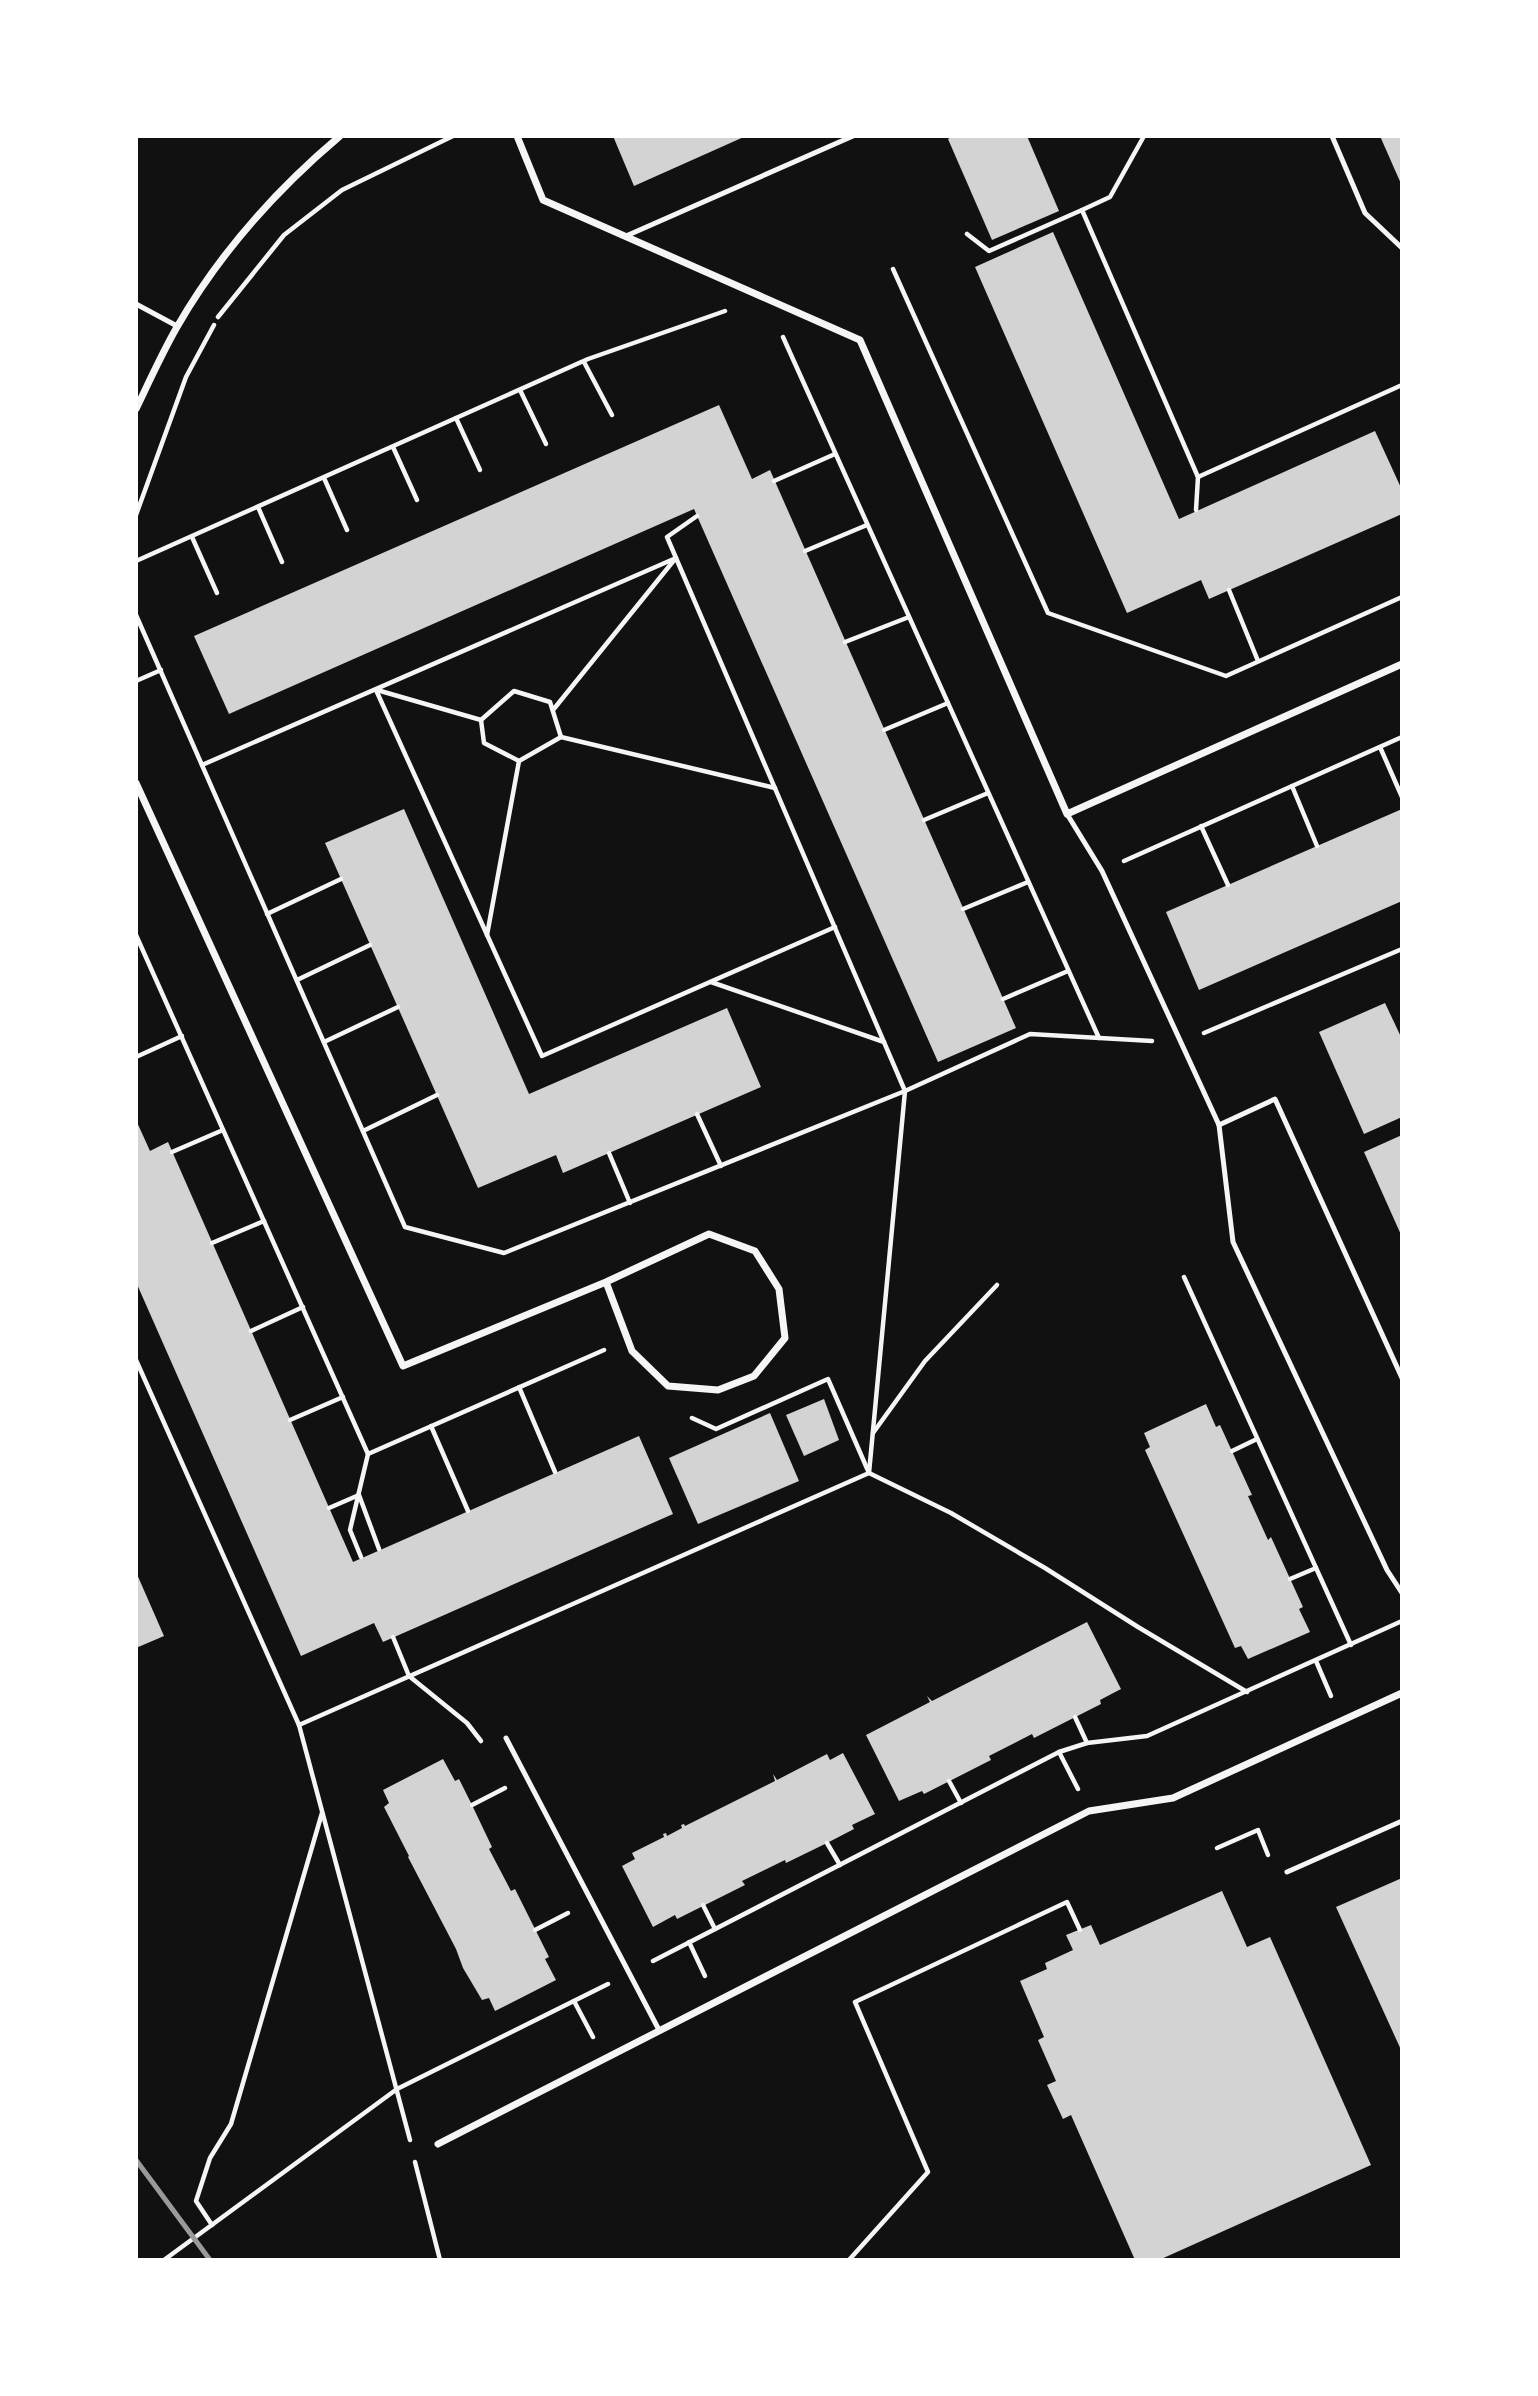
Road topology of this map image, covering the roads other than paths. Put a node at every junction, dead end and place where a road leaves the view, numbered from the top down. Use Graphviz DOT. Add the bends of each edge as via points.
graph roads {
  1 [pos="340,136"];
  2 [pos="517,136"];
  3 [pos="853,136"];
  4 [pos="1332,136"];
  5 [pos="626,236"];
  6 [pos="1402,248"];
  7 [pos="136,304"];
  8 [pos="177,327"];
  9 [pos="136,409"];
  10 [pos="1402,664"];
  11 [pos="136,783"];
  12 [pos="1067,814"];
  13 [pos="1219,1125"];
  14 [pos="606,1282"];
  15 [pos="1402,1378"];
  16 [pos="1402,1593"];
  17 [pos="1402,1693"];
  18 [pos="506,1738"];
  19 [pos="1402,1821"];
  20 [pos="1287,1872"];
  21 [pos="659,2030"];
  22 [pos="438,2144"];
  1 -- 8 [label="street" via="299,171 251,223"];
  2 -- 5 [label="street" via="543,200"];
  3 -- 5 [label="lane"];
  4 -- 6 [label="lane" via="1365,213"];
  5 -- 12 [label="street" via="860,340"];
  7 -- 8 [label="lane"];
  8 -- 9 [label="street"];
  10 -- 12 [label="street"];
  11 -- 14 [label="street" via="403,1366"];
  12 -- 13 [label="lane" via="1102,871"];
  13 -- 15 [label="lane" via="1275,1099"];
  13 -- 16 [label="lane" via="1233,1242 1387,1570"];
  14 -- 14 [label="street" via="709,1234 755,1251 779,1289 785,1338 754,1376 718,1390 668,1387 632,1352"];
  17 -- 21 [label="street" via="1173,1798 1089,1811"];
  18 -- 21 [label="lane"];
  19 -- 20 [label="lane"];
  21 -- 22 [label="street"];
}
